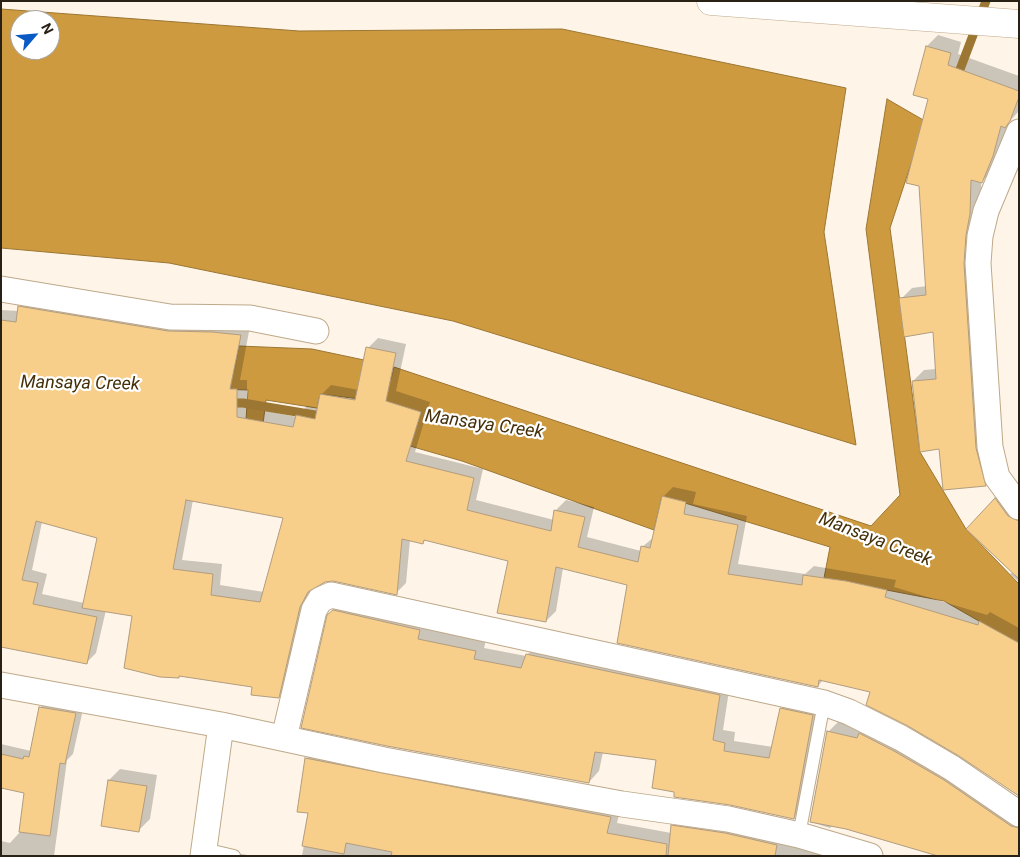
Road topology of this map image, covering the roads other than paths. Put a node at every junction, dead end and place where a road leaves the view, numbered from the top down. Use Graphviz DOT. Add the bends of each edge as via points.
graph roads {
  1 [pos="711,1"];
  2 [pos="1019,24"];
  3 [pos="1019,132"];
  4 [pos="1,289"];
  5 [pos="316,331"];
  6 [pos="1019,507"];
  7 [pos="1,685"];
  8 [pos="824,703"];
  9 [pos="221,725"];
  10 [pos="284,738"];
  11 [pos="1019,814"];
  12 [pos="799,835"];
  13 [pos="204,853"];
  14 [pos="234,856"];
  15 [pos="870,856"];
  1 -- 2 [label="main road"];
  3 -- 6 [label="street" via="986,211 978,264 990,447 997,477"];
  4 -- 5 [label="street" via="170,317 250,318"];
  7 -- 9 [label="street"];
  8 -- 10 [label="street" via="331,594 320,600 314,610"];
  8 -- 11 [label="street" via="901,738"];
  8 -- 12 [label="lane"];
  9 -- 10 [label="street"];
  9 -- 13 [label="street"];
  10 -- 12 [label="street" via="384,760 622,804 728,819"];
  12 -- 15 [label="street"];
  13 -- 14 [label="lane"];
}
